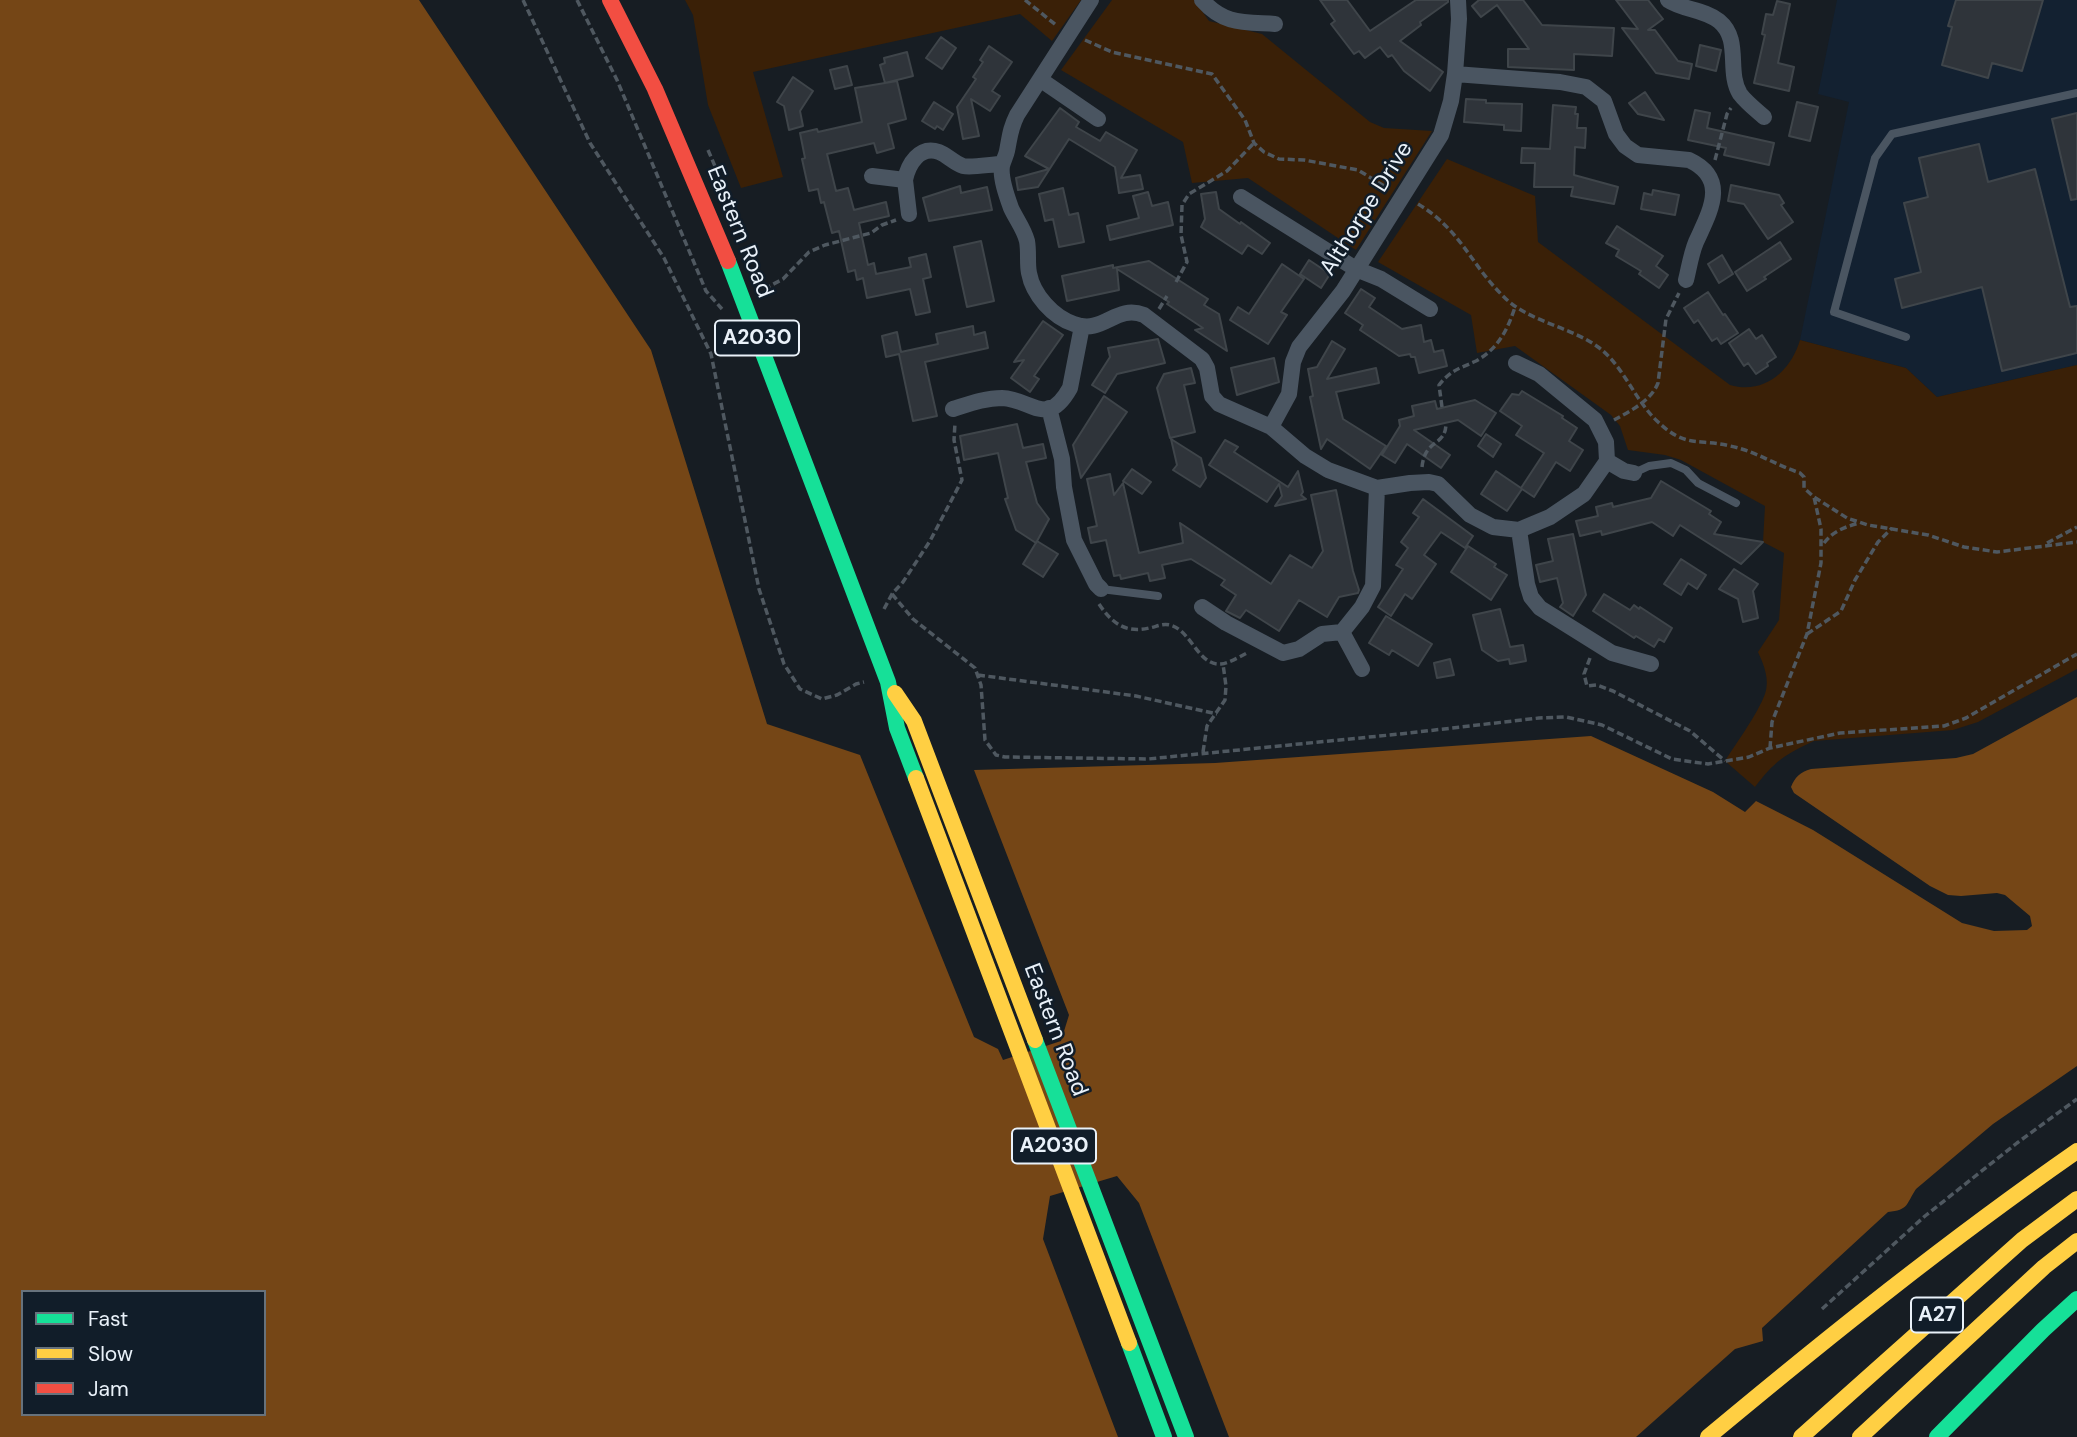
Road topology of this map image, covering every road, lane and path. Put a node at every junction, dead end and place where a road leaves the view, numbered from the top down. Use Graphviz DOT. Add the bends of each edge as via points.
graph roads {
  1 [pos="523,0"];
  2 [pos="577,0"];
  3 [pos="610,0"];
  4 [pos="1025,0"];
  5 [pos="1091,0"];
  6 [pos="1202,0"];
  7 [pos="1458,0"];
  8 [pos="1668,0"];
  9 [pos="1275,24"];
  10 [pos="1069,34"];
  11 [pos="1455,74"];
  12 [pos="1041,79"];
  13 [pos="2077,93"];
  14 [pos="1741,95"];
  15 [pos="1764,117"];
  16 [pos="1098,119"];
  17 [pos="1254,143"];
  18 [pos="1002,164"];
  19 [pos="1703,171"];
  20 [pos="872,176"];
  21 [pos="905,180"];
  22 [pos="1403,196"];
  23 [pos="1241,197"];
  24 [pos="906,216"];
  25 [pos="1356,269"];
  26 [pos="1686,280"];
  27 [pos="1176,282"];
  28 [pos="764,289"];
  29 [pos="1515,307"];
  30 [pos="722,309"];
  31 [pos="1430,309"];
  32 [pos="1082,326"];
  33 [pos="1906,337"];
  34 [pos="1516,362"];
  35 [pos="1641,403"];
  36 [pos="1443,407"];
  37 [pos="1049,408"];
  38 [pos="953,409"];
  39 [pos="1446,423"];
  40 [pos="1271,427"];
  41 [pos="1600,428"];
  42 [pos="1607,461"];
  43 [pos="1634,473"];
  44 [pos="1421,482"];
  45 [pos="1377,488"];
  46 [pos="1814,497"];
  47 [pos="1736,503"];
  48 [pos="1860,522"];
  49 [pos="2077,527"];
  50 [pos="1892,528"];
  51 [pos="1519,530"];
  52 [pos="2077,542"];
  53 [pos="2045,544"];
  54 [pos="1823,545"];
  55 [pos="1101,589"];
  56 [pos="892,594"];
  57 [pos="1158,596"];
  58 [pos="1202,607"];
  59 [pos="884,611"];
  60 [pos="1342,632"];
  61 [pos="1807,634"];
  62 [pos="1594,642"];
  63 [pos="1269,646"];
  64 [pos="2077,654"];
  65 [pos="1223,664"];
  66 [pos="1651,664"];
  67 [pos="1362,669"];
  68 [pos="978,675"];
  69 [pos="866,682"];
  70 [pos="888,682"];
  71 [pos="1217,714"];
  72 [pos="1770,748"];
  73 [pos="1203,752"];
  74 [pos="1725,761"];
  75 [pos="2077,1099"];
  76 [pos="2077,1151"];
  77 [pos="2077,1199"];
  78 [pos="2077,1241"];
  79 [pos="2077,1299"];
  80 [pos="1819,1312"];
  81 [pos="1164,1437"];
  82 [pos="1186,1437"];
  83 [pos="1708,1437"];
  84 [pos="1801,1437"];
  85 [pos="1860,1437"];
  86 [pos="1937,1437"];
  1 -- 69 [label="path" via="590,143 664,258 710,354 759,589 784,664 800,689 822,699"];
  2 -- 30 [label="path" via="617,80 706,292"];
  3 -- 70 [label="main road, Eastern Road / A2030" via="655,89 718,234"];
  4 -- 10 [label="path"];
  5 -- 10 [label="street"];
  6 -- 9 [label="street" via="1227,19"];
  7 -- 11 [label="street, Althorpe Drive"];
  8 -- 14 [label="street" via="1709,15 1726,29"];
  10 -- 12 [label="street"];
  10 -- 17 [label="path" via="1112,52 1212,74 1245,120"];
  11 -- 19 [label="street" via="1586,87 1604,101 1616,134 1631,151 1646,157 1689,160"];
  11 -- 22 [label="street, Althorpe Drive" via="1441,135"];
  12 -- 16 [label="street"];
  12 -- 18 [label="street" via="1012,127"];
  13 -- 33 [label="lane" via="1892,134 1875,158 1834,312"];
  14 -- 15 [label="street"];
  14 -- 19 [label="path" via="1727,114 1715,161"];
  17 -- 22 [label="path" via="1279,159 1358,170"];
  17 -- 27 [label="path" via="1227,172 1189,194 1182,205 1181,235 1187,261"];
  18 -- 21 [label="street" via="966,166 928,151 909,164"];
  18 -- 32 [label="street" via="1008,200 1027,241 1033,285 1051,310"];
  19 -- 26 [label="street" via="1713,189 1713,203"];
  20 -- 21 [label="street"];
  21 -- 24 [label="street"];
  22 -- 25 [label="street, Althorpe Drive"];
  22 -- 29 [label="path" via="1446,223"];
  23 -- 25 [label="street"];
  24 -- 28 [label="path" via="872,233 809,252 783,279"];
  25 -- 31 [label="street"];
  25 -- 40 [label="street, Althorpe Drive" via="1299,347 1289,394"];
  26 -- 35 [label="path" via="1666,320 1655,392"];
  29 -- 35 [label="path" via="1581,336 1607,354"];
  29 -- 36 [label="path" via="1507,332 1494,347 1478,360 1454,369 1439,385"];
  32 -- 37 [label="street" via="1070,388"];
  32 -- 40 [label="street" via="1096,327 1128,312 1144,315 1202,359 1212,396 1219,404"];
  34 -- 41 [label="street" via="1539,374"];
  35 -- 41 [label="path"];
  35 -- 46 [label="path" via="1657,422 1687,442 1730,446 1800,473 1804,488"];
  37 -- 38 [label="street" via="1041,410 1001,398"];
  37 -- 55 [label="street" via="1074,540"];
  38 -- 56 [label="path" via="961,480 930,541"];
  39 -- 44 [label="path" via="1446,433 1423,457"];
  40 -- 45 [label="street" via="1315,463"];
  41 -- 42 [label="street"];
  42 -- 43 [label="street"];
  42 -- 51 [label="street" via="1584,494 1550,517"];
  43 -- 47 [label="lane" via="1671,463"];
  44 -- 45 [label="street"];
  44 -- 51 [label="street" via="1438,484 1461,509 1482,522"];
  45 -- 60 [label="street" via="1373,586"];
  46 -- 48 [label="path"];
  46 -- 54 [label="path"];
  48 -- 50 [label="path"];
  48 -- 54 [label="path" via="1839,529"];
  49 -- 53 [label="path"];
  50 -- 53 [label="path" via="1997,552"];
  50 -- 61 [label="path" via="1878,542 1841,611"];
  51 -- 62 [label="street" via="1523,566 1535,603"];
  52 -- 53 [label="path"];
  54 -- 61 [label="path"];
  55 -- 57 [label="lane"];
  55 -- 65 [label="path" via="1098,602 1108,619 1138,630 1168,624 1178,628 1206,660"];
  56 -- 59 [label="path"];
  56 -- 68 [label="path" via="913,619"];
  58 -- 63 [label="street"];
  60 -- 63 [label="street" via="1315,637 1291,652"];
  60 -- 67 [label="street"];
  61 -- 72 [label="path" via="1772,722"];
  62 -- 66 [label="street" via="1612,653"];
  62 -- 74 [label="path" via="1584,674 1587,686 1613,691 1690,731"];
  63 -- 65 [label="path"];
  64 -- 72 [label="path" via="1966,719 1944,726 1850,732"];
  65 -- 71 [label="path" via="1225,700"];
  68 -- 71 [label="path" via="1136,696"];
  68 -- 73 [label="path" via="985,740 996,755 1148,759"];
  70 -- 81 [label="main road, Eastern Road / A2030" via="897,728"];
  70 -- 82 [label="main road, Eastern Road / A2030" via="914,721"];
  71 -- 73 [label="path" via="1207,726"];
  72 -- 74 [label="path"];
  73 -- 74 [label="path" via="1566,717 1602,725 1672,760"];
  75 -- 80 [label="path" via="1925,1216"];
  76 -- 83 [label="main road" via="1833,1332"];
  77 -- 84 [label="main road, A27" via="2022,1240"];
  78 -- 85 [label="main road, A27"];
  79 -- 86 [label="main road"];
}
